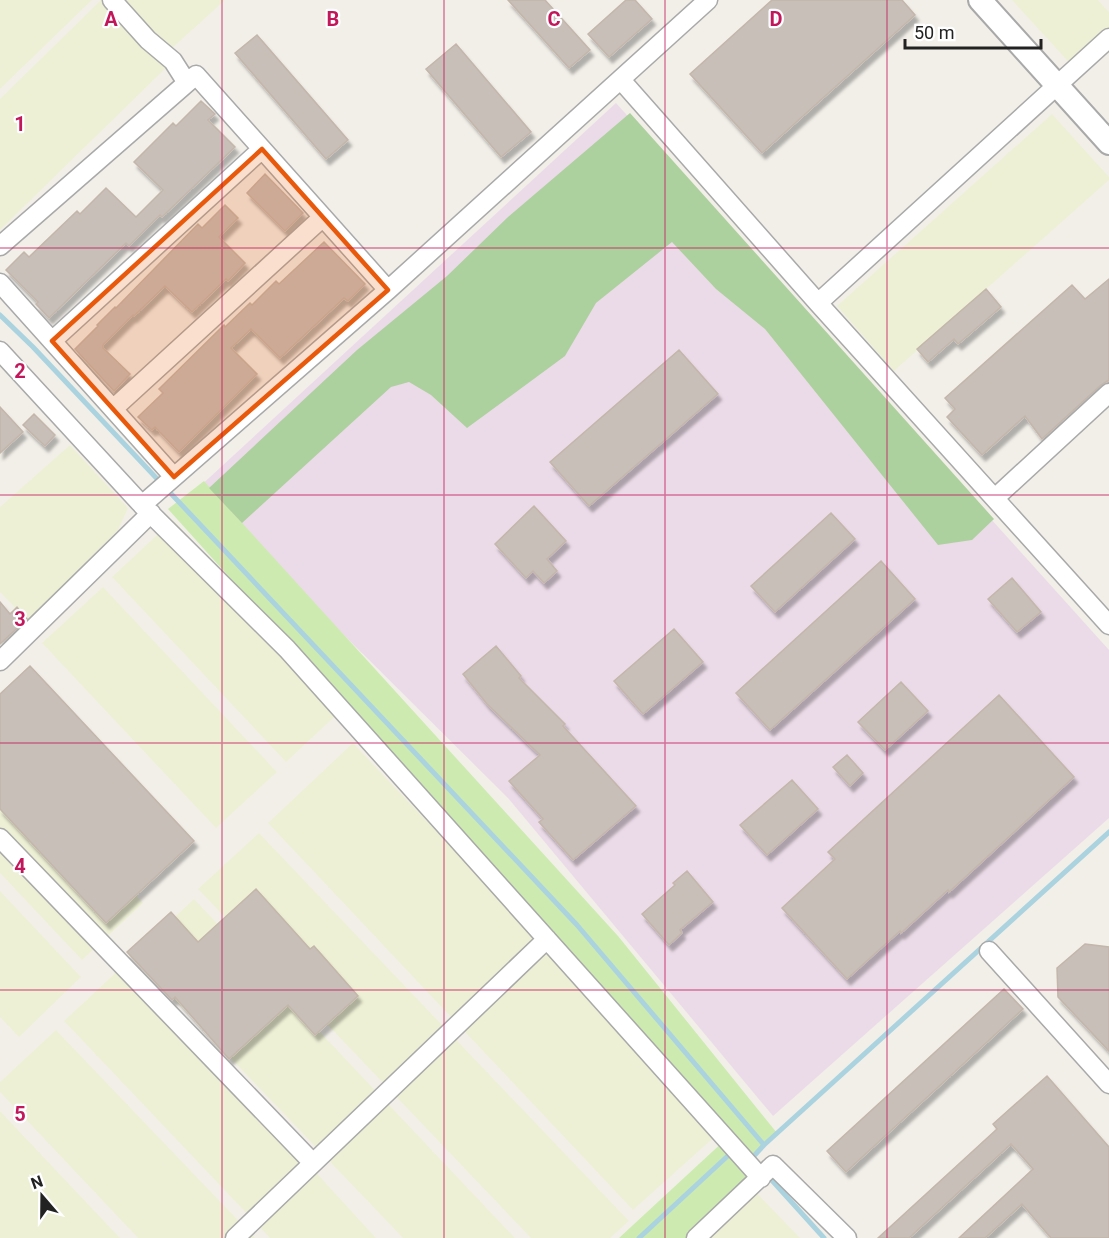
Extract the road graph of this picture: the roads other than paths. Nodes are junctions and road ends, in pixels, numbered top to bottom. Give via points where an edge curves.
1 (112, 0) edge
2 (708, 0) edge
3 (980, 0) edge
4 (1109, 38) edge
5 (621, 80) junction
6 (187, 82) junction
7 (1057, 85) junction
8 (1109, 143) edge
9 (262, 149) junction
10 (323, 217) junction
11 (0, 246) edge
12 (0, 283) edge
13 (388, 290) junction
14 (818, 303) junction
15 (52, 341) junction
16 (0, 351) edge
17 (1109, 393) edge
18 (113, 409) junction
19 (174, 477) junction
20 (995, 498) junction
21 (146, 509) junction
22 (1109, 625) edge
23 (0, 661) edge
24 (0, 838) edge
25 (547, 939) junction
26 (989, 951) dead end
27 (1109, 1084) edge
28 (313, 1163) junction
29 (761, 1178) junction
30 (236, 1238) edge
31 (696, 1238) edge
32 (847, 1238) edge

1 - 6 street via 173,61
2 - 5 street
3 - 7 street
4 - 7 street
5 - 13 street
5 - 14 street
6 - 9 street via 196,75
6 - 11 street
7 - 8 street
7 - 14 street
9 - 10 street
9 - 15 street
10 - 13 street
10 - 18 street
12 - 15 street
13 - 19 street
14 - 20 street
15 - 18 street
16 - 21 street
17 - 20 street
18 - 19 street
19 - 21 street
20 - 22 street
21 - 23 street
21 - 25 street via 287,649
24 - 28 street
25 - 28 street
25 - 29 street
26 - 27 street
28 - 30 street
29 - 31 street
29 - 32 street via 773,1164

